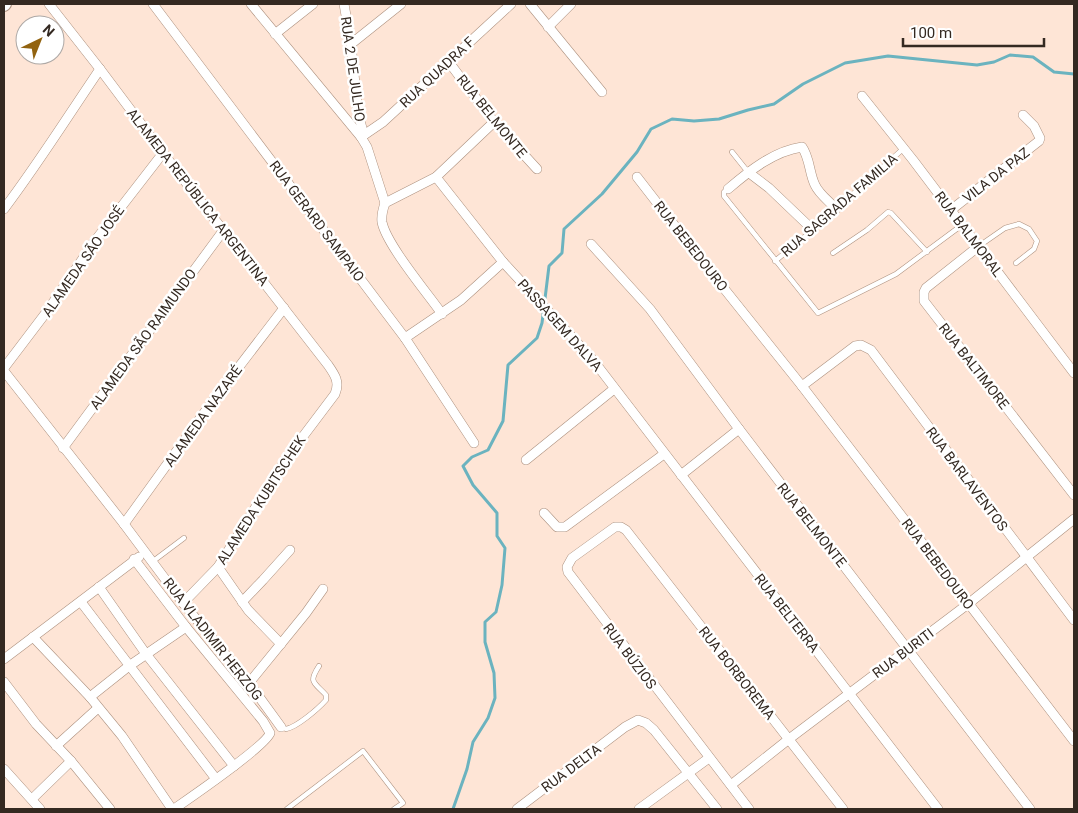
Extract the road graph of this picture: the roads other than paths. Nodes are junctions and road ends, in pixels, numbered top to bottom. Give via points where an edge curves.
1 (49, 4) edge
2 (153, 4) edge
3 (251, 4) edge
4 (313, 4) edge
5 (344, 4) edge
6 (401, 4) edge
7 (511, 4) edge
8 (530, 4) edge
9 (571, 4) edge
10 (548, 26) junction
11 (275, 34) junction
12 (351, 44) junction
13 (448, 61) junction
14 (100, 69) junction
15 (602, 92) dead end
16 (862, 96) dead end
17 (1023, 114) dead end
18 (494, 122) junction
19 (363, 136) junction
20 (904, 148) junction
21 (732, 152) dead end
22 (162, 153) junction
23 (537, 169) dead end
24 (748, 172) junction
25 (436, 177) junction
26 (637, 177) dead end
27 (728, 189) joint
28 (385, 203) junction
29 (836, 208) junction
30 (4, 209) edge
31 (951, 210) junction
32 (962, 225) junction
33 (223, 230) junction
34 (813, 230) junction
35 (591, 244) dead end
36 (979, 246) junction
37 (927, 252) junction
38 (833, 253) dead end
39 (775, 261) junction
40 (503, 262) junction
41 (1016, 263) dead end
42 (284, 308) junction
43 (442, 314) junction
44 (405, 338) junction
45 (4, 370) edge
46 (1074, 373) edge
47 (802, 386) junction
48 (614, 389) junction
49 (335, 394) joint
50 (739, 429) junction
51 (474, 444) dead end
52 (63, 448) junction
53 (664, 454) junction
54 (526, 460) dead end
55 (681, 475) junction
56 (1074, 495) edge
57 (544, 513) dead end
58 (1074, 520) edge
59 (124, 524) junction
60 (631, 537) joint
61 (184, 538) dead end
62 (290, 550) dead end
63 (145, 552) junction
64 (1026, 558) junction
65 (134, 559) junction
66 (152, 562) junction
67 (218, 567) junction
68 (99, 587) junction
69 (323, 589) dead end
70 (81, 602) junction
71 (242, 602) junction
72 (183, 603) junction
73 (968, 604) junction
74 (1074, 620) edge
75 (186, 628) junction
76 (33, 637) junction
77 (282, 644) junction
78 (908, 649) junction
79 (146, 654) junction
80 (4, 659) edge
81 (129, 666) junction
82 (319, 666) dead end
83 (4, 682) edge
84 (249, 683) junction
85 (849, 694) junction
86 (90, 697) junction
87 (98, 708) junction
88 (281, 727) joint
89 (789, 739) junction
90 (1074, 741) edge
91 (56, 746) junction
92 (709, 758) junction
93 (70, 761) junction
94 (234, 766) junction
95 (4, 769) edge
96 (689, 773) junction
97 (216, 779) junction
98 (731, 785) junction
99 (32, 800) junction
100 (39, 809) edge
101 (110, 809) edge
102 (173, 809) edge
103 (286, 809) edge
104 (394, 809) edge
105 (518, 809) edge
106 (639, 809) edge
107 (717, 809) edge
108 (749, 809) edge
109 (843, 809) edge
110 (938, 809) edge
111 (1030, 809) edge

1 - 14 street, ALAMEDA REPÚBLICA ARGENTINA
2 - 44 street, RUA GERARD SAMPAIO
3 - 11 street
4 - 11 street
5 - 12 street, RUA 2 DE JULHO
6 - 12 street
7 - 13 street, RUA QUADRA F
8 - 10 street
9 - 10 street
10 - 15 street
11 - 19 street
12 - 19 street, RUA 2 DE JULHO
13 - 18 street, RUA BELMONTE
13 - 19 street, RUA QUADRA F via 383,122
14 - 22 street, ALAMEDA REPÚBLICA ARGENTINA
14 - 30 street
16 - 20 street, RUA BALMORAL
17 - 31 street, VILA DA PAZ via 1034,126 1039,141
18 - 23 street, RUA BELMONTE
18 - 25 street
19 - 28 street
20 - 29 lane, RUA SAGRADA FAMILIA
20 - 31 street, RUA BALMORAL
21 - 24 lane
22 - 33 street, ALAMEDA REPÚBLICA ARGENTINA
22 - 45 street, ALAMEDA SÃO JOSÉ via 94,242
24 - 27 street
24 - 29 street via 766,160 802,147 814,183
24 - 34 street
25 - 28 street
25 - 40 street, PASSAGEM DALVA
26 - 47 street, RUA BEBEDOURO
27 - 39 lane via 724,196
28 - 43 street via 382,222 385,232
29 - 34 lane, RUA SAGRADA FAMILIA
31 - 32 street, RUA BALMORAL
32 - 36 street, RUA BALMORAL
32 - 37 lane
33 - 42 street, ALAMEDA REPÚBLICA ARGENTINA
33 - 52 street, ALAMEDA SÃO RAIMUNDO
34 - 39 lane, RUA SAGRADA FAMILIA
35 - 50 street, RUA BELMONTE via 650,310
36 - 41 lane via 1005,228 1019,224 1029,229 1038,241 1034,249
36 - 46 street, RUA BALMORAL
36 - 56 street, RUA BALTIMORE via 926,288 924,301
37 - 38 lane via 888,212
37 - 39 lane via 896,274 818,313
40 - 43 street
40 - 48 street, PASSAGEM DALVA
42 - 49 street, ALAMEDA REPÚBLICA ARGENTINA via 334,373 338,384
42 - 59 street, ALAMEDA NAZARÉ
43 - 44 street
44 - 51 street, RUA GERARD SAMPAIO
45 - 52 street, RUA VLADIMIR HERZOG
47 - 64 street, RUA BARLAVENTOS via 855,346 861,345 870,350
47 - 73 street, RUA BEBEDOURO
48 - 53 street, PASSAGEM DALVA
48 - 54 street
49 - 67 street, ALAMEDA KUBITSCHEK via 286,459
50 - 55 street
50 - 78 street, RUA BELMONTE
52 - 59 street, RUA VLADIMIR HERZOG
53 - 55 street, PASSAGEM DALVA
53 - 57 street via 565,527 557,527
55 - 85 street, RUA BELTERRA
58 - 64 street, RUA BURITI
59 - 63 street, RUA VLADIMIR HERZOG
60 - 89 street, RUA BORBOREMA
60 - 92 street, RUA BÚZIOS via 623,528 615,528 572,558 568,572
61 - 66 lane
62 - 71 street
63 - 65 street
63 - 66 street, RUA VLADIMIR HERZOG
64 - 73 street, RUA BURITI
64 - 74 street, RUA BARLAVENTOS
65 - 68 street
65 - 75 street
66 - 72 street, RUA VLADIMIR HERZOG
67 - 71 street
67 - 72 street, ALAMEDA KUBITSCHEK
68 - 70 street
68 - 79 street
69 - 77 street
70 - 76 street
70 - 81 street
71 - 77 street
72 - 84 street, RUA VLADIMIR HERZOG
73 - 78 street, RUA BURITI
73 - 90 street, RUA BEBEDOURO
75 - 79 street
75 - 94 street via 270,732 269,737
76 - 80 street
76 - 86 street
77 - 84 street
78 - 85 street, RUA BURITI
78 - 111 street, RUA BELMONTE
79 - 81 street
79 - 94 street
81 - 86 street
81 - 97 street
82 - 88 lane via 312,680 326,695 326,700 290,728
83 - 91 street
84 - 88 street, RUA VLADIMIR HERZOG
85 - 89 street, RUA BURITI
85 - 110 street, RUA BELTERRA
86 - 87 street
87 - 91 street
87 - 102 street via 122,736
89 - 98 street, RUA BURITI
89 - 109 street, RUA BORBOREMA
91 - 93 street
92 - 96 street
92 - 98 street, RUA BÚZIOS
93 - 99 street
93 - 101 street
94 - 97 street
95 - 99 street
96 - 105 street, RUA DELTA via 646,723 638,720
96 - 106 street
96 - 107 street
97 - 102 street
98 - 108 street, RUA BÚZIOS
99 - 100 street
103 - 104 lane via 363,751 403,803

